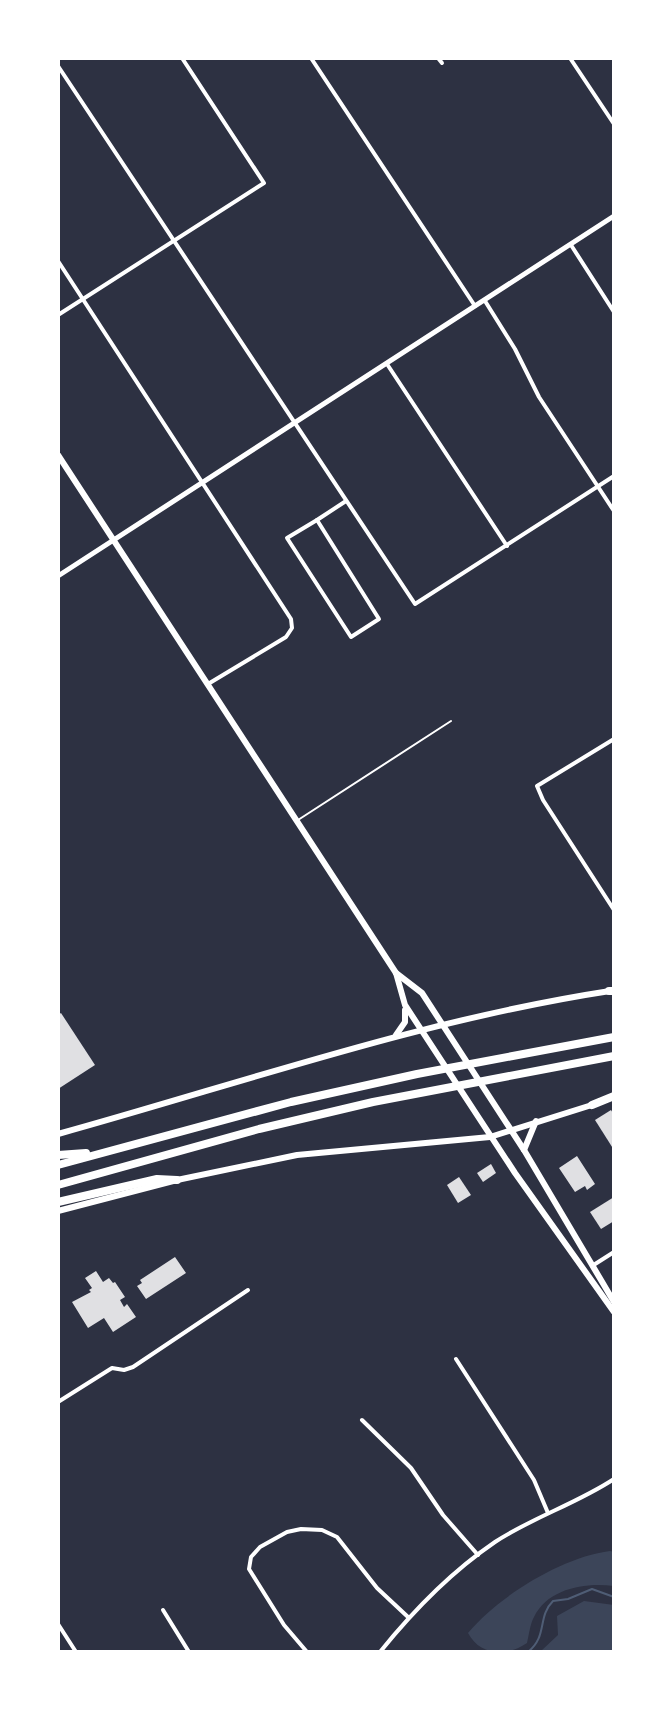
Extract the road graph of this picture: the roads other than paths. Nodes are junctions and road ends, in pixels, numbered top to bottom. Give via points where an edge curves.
1 (182, 58) edge
2 (311, 58) edge
3 (570, 58) edge
4 (58, 66) edge
5 (614, 124) edge
6 (614, 216) edge
7 (174, 240) junction
8 (571, 245) junction
9 (58, 261) edge
10 (83, 299) junction
11 (485, 301) junction
12 (476, 307) junction
13 (614, 312) edge
14 (58, 315) edge
15 (387, 364) junction
16 (295, 423) junction
17 (58, 455) edge
18 (614, 476) edge
19 (203, 482) junction
20 (598, 487) junction
21 (346, 501) junction
22 (614, 511) edge
23 (317, 520) junction
24 (113, 540) junction
25 (508, 546) junction
26 (58, 576) edge
27 (208, 684) junction
28 (451, 721) dead end
29 (614, 739) edge
30 (297, 821) junction
31 (614, 910) edge
32 (396, 973) junction
33 (612, 991) edge
34 (405, 1005) junction
35 (442, 1024) junction
36 (421, 1029) junction
37 (396, 1035) junction
38 (614, 1037) edge
39 (614, 1056) edge
40 (614, 1097) edge
41 (592, 1105) joint
42 (536, 1121) junction
43 (511, 1128) junction
44 (58, 1134) edge
45 (490, 1137) junction
46 (524, 1150) junction
47 (107, 1151) junction
48 (58, 1155) edge
49 (58, 1165) edge
50 (177, 1180) junction
51 (58, 1185) edge
52 (58, 1202) edge
53 (58, 1211) edge
54 (614, 1252) edge
55 (592, 1265) junction
56 (585, 1270) junction
57 (248, 1290) dead end
58 (614, 1302) edge
59 (614, 1312) edge
60 (456, 1359) dead end
61 (58, 1394) edge
62 (60, 1401) edge
63 (362, 1420) dead end
64 (614, 1479) edge
65 (548, 1513) junction
66 (478, 1555) junction
67 (163, 1610) dead end
68 (408, 1617) junction
69 (58, 1624) edge
70 (76, 1652) edge
71 (189, 1652) edge
72 (307, 1652) edge
73 (380, 1652) edge

1 - 7 street via 264,183
2 - 12 street
3 - 5 street
4 - 7 street
6 - 8 street
7 - 10 street
7 - 16 street
8 - 11 street
8 - 13 street
9 - 10 street
10 - 14 street
10 - 19 street
11 - 12 street
11 - 20 street
12 - 15 street
15 - 16 street
15 - 25 street
16 - 19 street
16 - 21 street
17 - 24 main road
18 - 20 street
19 - 24 street
19 - 27 street via 283,604 292,628 277,644
20 - 22 street
20 - 25 street
21 - 23 street
21 - 25 street via 415,604
23 - 23 street via 287,538 351,637 379,619
24 - 26 street
24 - 27 main road
27 - 30 main road
28 - 30 lane
29 - 31 street via 537,786
30 - 32 main road
32 - 34 main road
32 - 35 main road via 422,993
33 - 35 main road
34 - 36 main road
34 - 37 main road via 405,1022
35 - 36 main road
35 - 43 main road
36 - 37 main road
36 - 45 main road
37 - 44 main road
38 - 47 highway via 291,1102
39 - 51 highway via 259,1129
40 - 41 highway
41 - 42 main road
42 - 43 main road
42 - 46 main road
43 - 45 main road
43 - 46 main road
45 - 50 main road via 297,1155
45 - 56 main road
46 - 55 main road
47 - 48 highway
47 - 49 highway
50 - 52 highway via 157,1179
50 - 53 main road
54 - 55 street
55 - 56 street
55 - 58 main road
56 - 59 main road
57 - 62 street via 133,1367 112,1368
60 - 65 street via 534,1480
61 - 62 street
63 - 66 street via 411,1468
64 - 65 street
65 - 66 street
66 - 68 street
67 - 71 street
68 - 72 street via 337,1537 322,1530 287,1532 260,1547 249,1569
68 - 73 street
69 - 70 street

